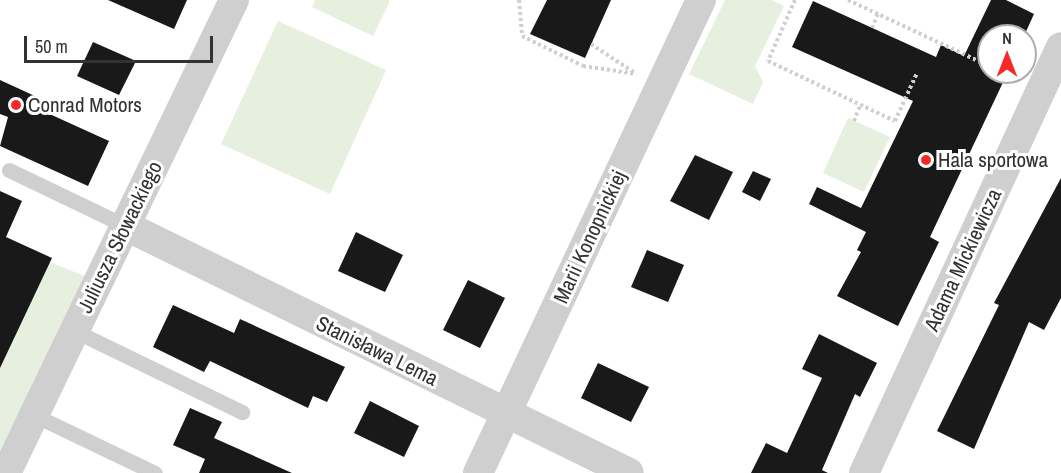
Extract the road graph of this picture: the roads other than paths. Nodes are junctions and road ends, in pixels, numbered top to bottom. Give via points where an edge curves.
1 (234, 0) edge
2 (701, 0) edge
3 (1061, 47) edge
4 (9, 170) dead end
5 (126, 226) junction
6 (75, 331) junction
7 (242, 412) dead end
8 (34, 416) junction
9 (507, 416) junction
10 (6, 473) edge
11 (155, 473) edge
12 (478, 473) edge
13 (629, 473) edge
14 (864, 473) edge

1 - 5 street, Juliusza Słowackiego
2 - 9 street, Marii Konopnickiej via 648,80
3 - 14 street, Adama Mickiewicza
4 - 5 lane
5 - 6 street, Juliusza Słowackiego
5 - 9 street, Stanisława Lema
6 - 7 lane
6 - 8 street, Juliusza Słowackiego
8 - 10 street, Juliusza Słowackiego
8 - 11 lane
9 - 12 street, Marii Konopnickiej
9 - 13 street, Stanisława Lema

